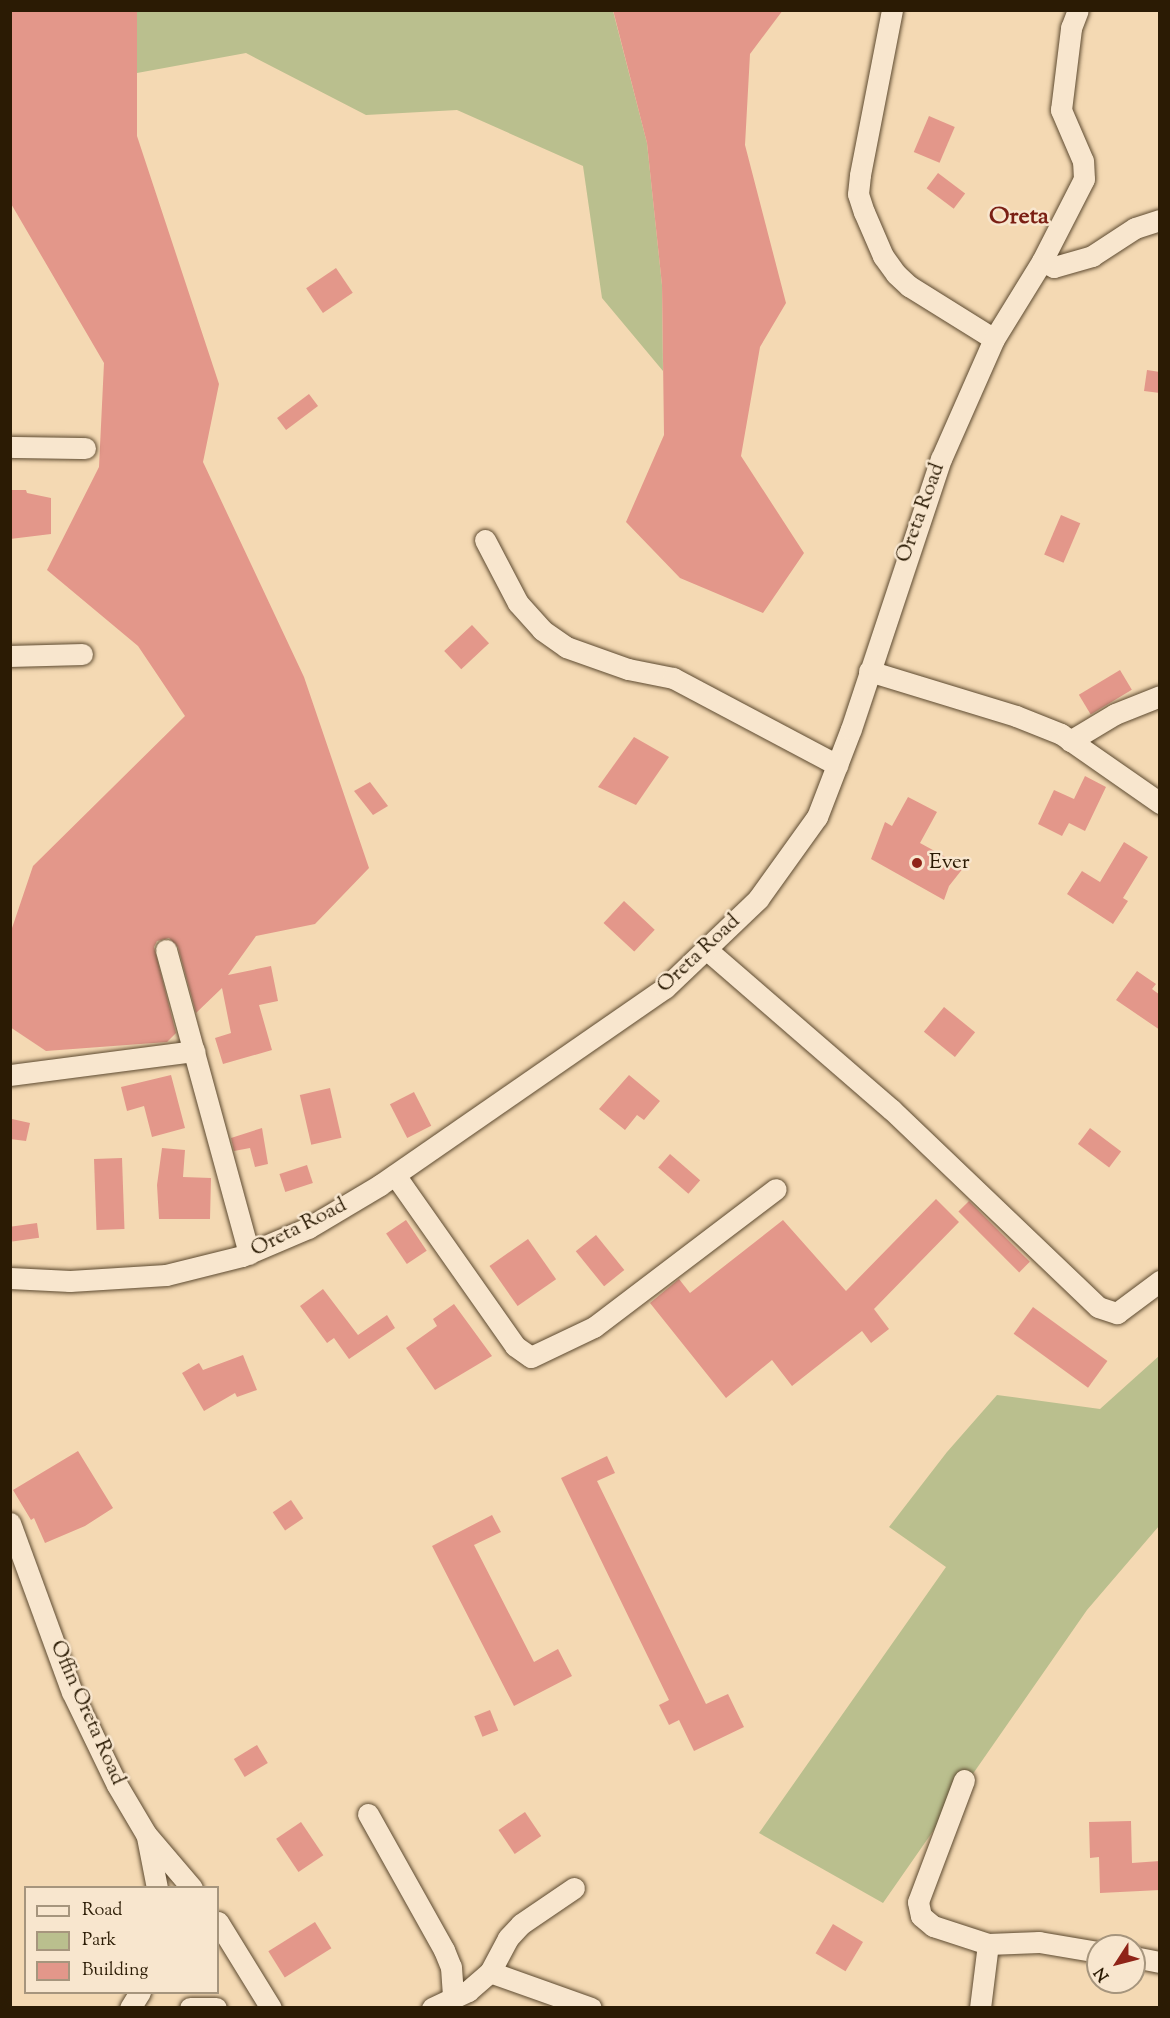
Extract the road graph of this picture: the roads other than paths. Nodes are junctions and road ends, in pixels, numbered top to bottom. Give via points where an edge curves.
1 (892, 10) edge
2 (1078, 10) edge
3 (1160, 220) edge
4 (1042, 261) junction
5 (994, 339) junction
6 (10, 447) edge
7 (85, 448) dead end
8 (485, 540) dead end
9 (82, 654) dead end
10 (10, 656) edge
11 (869, 671) junction
12 (1160, 696) edge
13 (1071, 741) junction
14 (837, 765) junction
15 (1160, 802) edge
16 (706, 949) junction
17 (166, 950) dead end
18 (194, 1051) junction
19 (10, 1075) edge
20 (394, 1175) junction
21 (776, 1189) dead end
22 (249, 1254) junction
23 (10, 1278) edge
24 (1160, 1281) edge
25 (10, 1523) edge
26 (963, 1780) dead end
27 (368, 1814) dead end
28 (146, 1834) junction
29 (157, 1886) edge
30 (191, 1886) edge
31 (574, 1888) dead end
32 (219, 1924) edge
33 (988, 1944) junction
34 (1086, 1950) edge
35 (490, 1972) junction
36 (139, 1994) edge
37 (453, 1996) junction
38 (130, 2007) edge
39 (190, 2007) edge
40 (216, 2007) edge
41 (271, 2007) edge
42 (432, 2007) edge
43 (591, 2007) edge
44 (980, 2007) edge

1 - 5 street via 858,194 883,256 896,274
2 - 4 street, Oreta Road via 1071,28 1061,111 1083,161 1084,178
3 - 4 street via 1135,228 1092,256 1053,267
4 - 5 street, Oreta Road
5 - 11 street, Oreta Road via 940,459
6 - 7 street
8 - 14 street via 518,603 542,630 566,647 628,669 673,678
9 - 10 street
11 - 13 street via 1016,716
11 - 14 street, Oreta Road
12 - 13 street via 1115,714
13 - 15 street
14 - 16 street, Oreta Road via 810,826 758,899
16 - 20 street, Oreta Road via 666,988
16 - 24 street via 891,1109 1098,1307 1117,1312
17 - 18 street
18 - 19 street
18 - 22 street via 199,1082
20 - 21 street via 515,1346 531,1357 594,1327
20 - 22 street, Oreta Road via 308,1228
22 - 23 street, Oreta Road via 166,1275 70,1281
25 - 28 street, Offin Oreta Road via 72,1692 117,1785
26 - 33 street via 918,1902 921,1916 933,1926
27 - 37 street via 444,1950 451,1967
28 - 29 street
28 - 30 street, Offin Oreta Road
31 - 35 street via 521,1924 508,1938
32 - 41 street
33 - 34 street via 1039,1942
33 - 44 street
35 - 37 street via 468,1991
35 - 43 street
36 - 38 street
37 - 42 street
39 - 40 street

